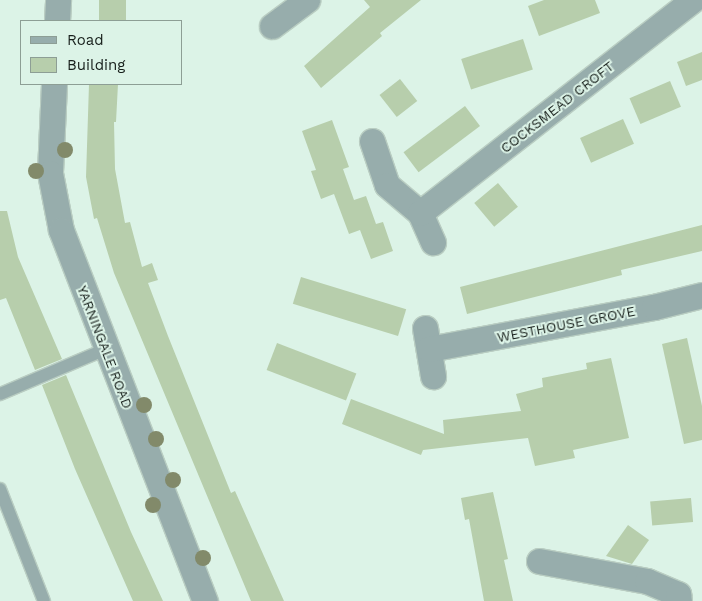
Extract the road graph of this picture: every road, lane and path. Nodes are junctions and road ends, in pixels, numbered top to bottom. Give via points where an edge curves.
1 (58, 0) edge
2 (307, 0) edge
3 (694, 0) edge
4 (57, 20) edge
5 (272, 26) dead end
6 (54, 85) edge
7 (372, 141) dead end
8 (420, 213) junction
9 (433, 242) dead end
10 (702, 295) edge
11 (106, 349) junction
12 (433, 376) dead end
13 (0, 394) edge
14 (0, 489) edge
15 (539, 561) dead end
16 (678, 598) edge
17 (44, 601) edge
18 (205, 601) edge

1 - 4 street
2 - 5 street
3 - 8 street, COCKSMEAD CROFT
6 - 11 street, YARNINGALE ROAD via 50,174 60,230
7 - 8 street via 387,185
8 - 9 street
10 - 12 street, WESTHOUSE GROVE via 654,307 427,339
11 - 13 lane
11 - 18 street, YARNINGALE ROAD
14 - 17 lane
15 - 16 street via 647,581

